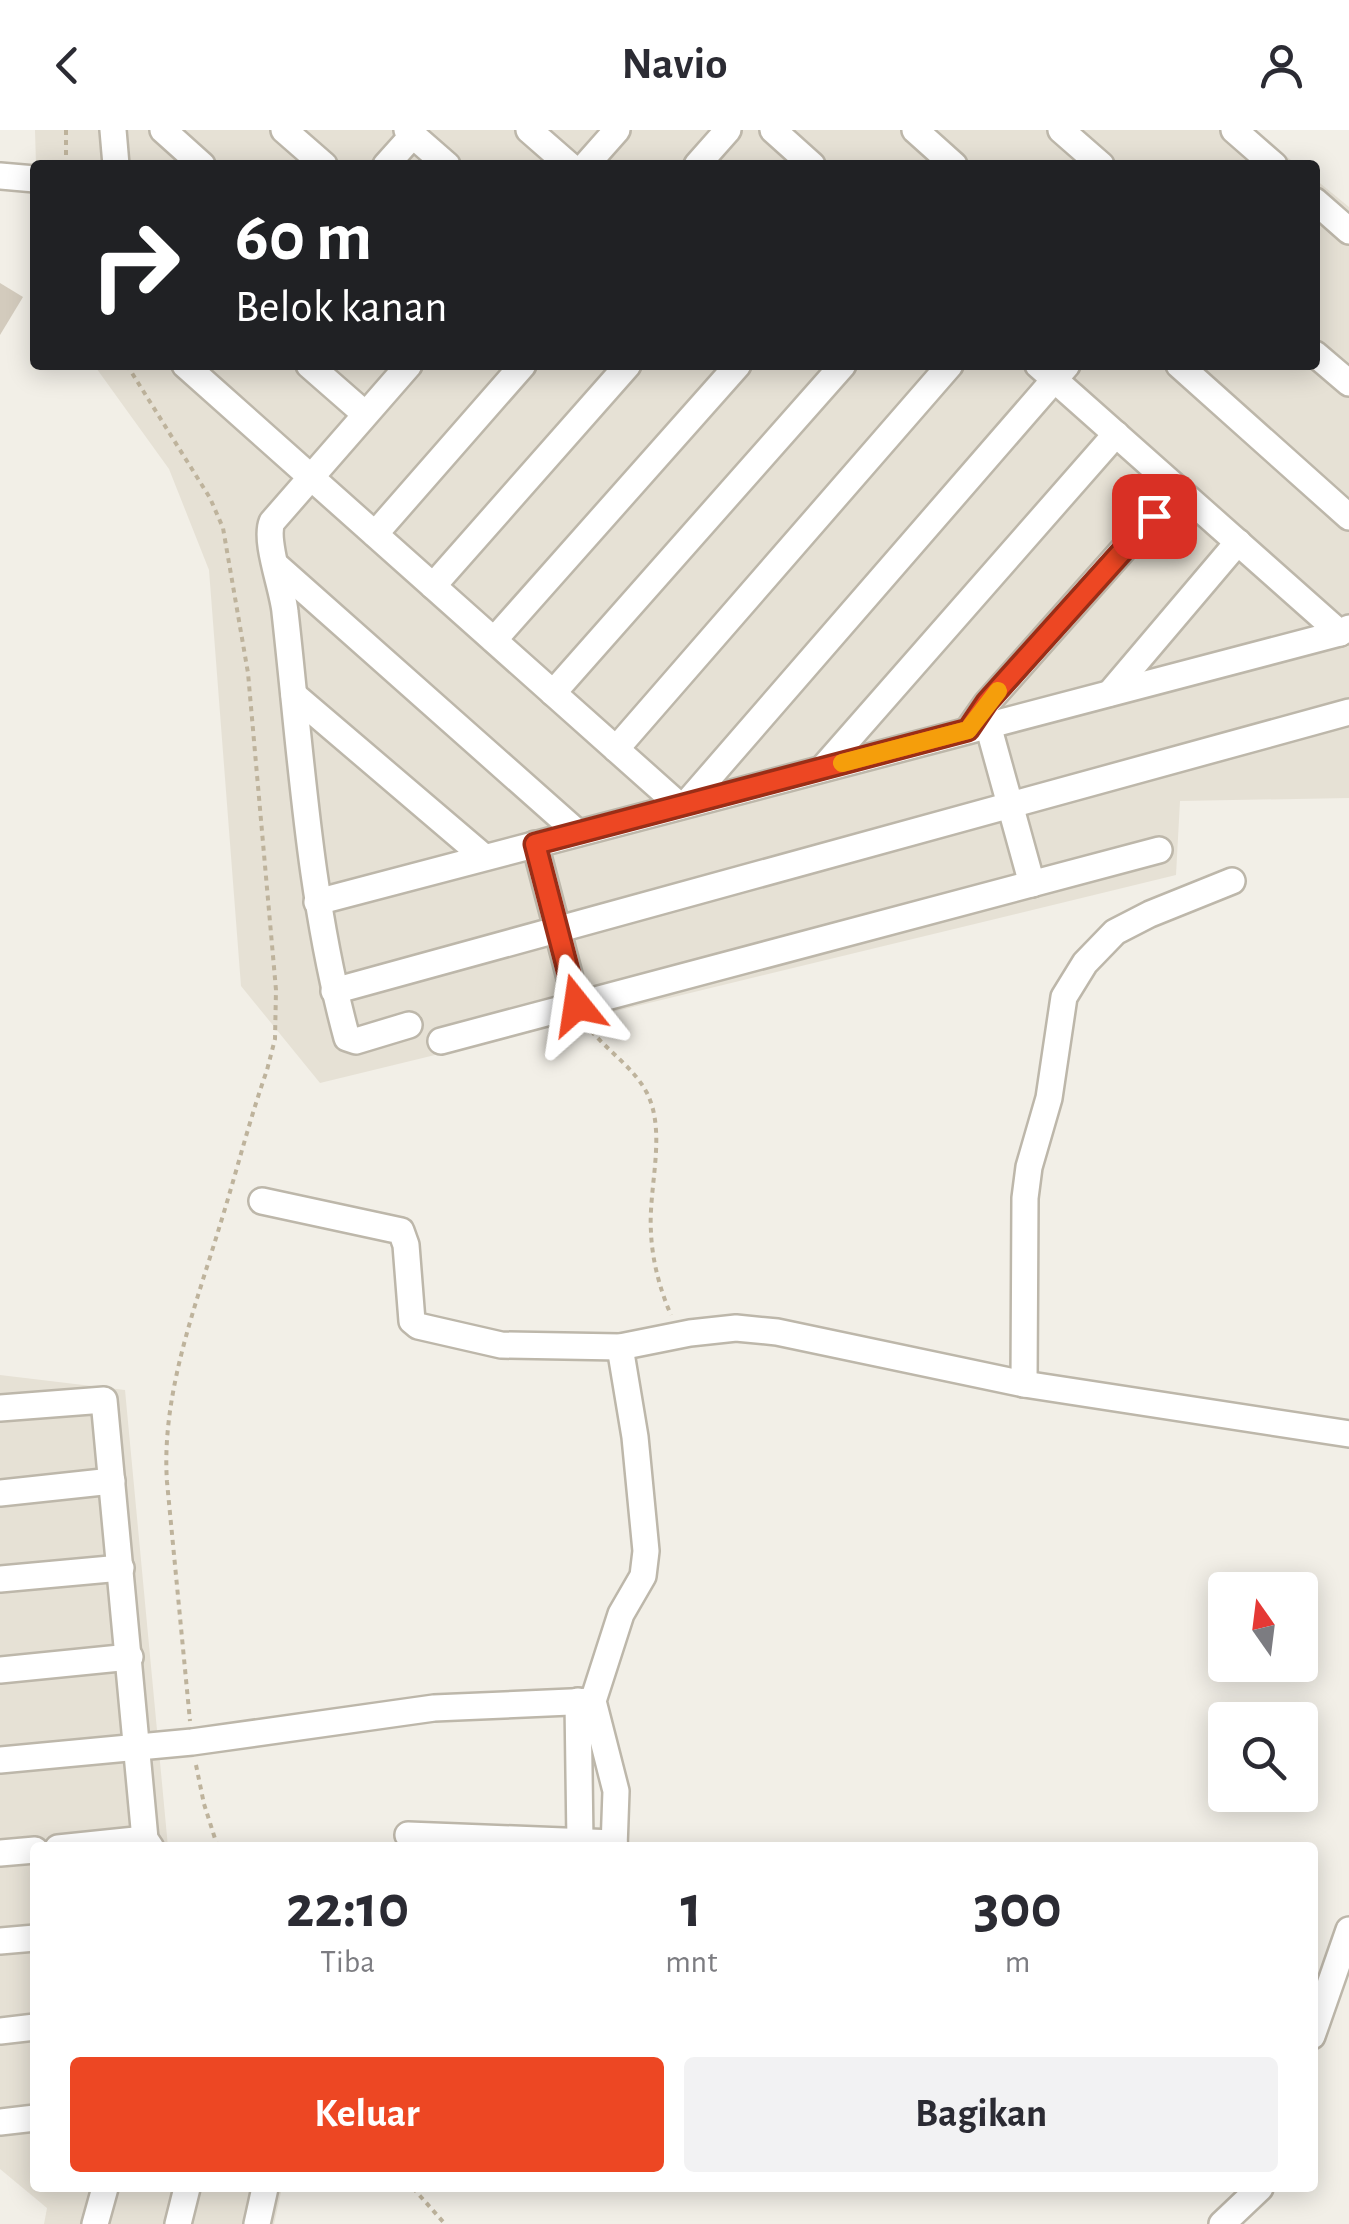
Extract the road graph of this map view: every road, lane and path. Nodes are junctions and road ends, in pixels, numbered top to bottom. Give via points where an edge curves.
1 (66, 130) edge
2 (113, 130) edge
3 (163, 130) edge
4 (284, 130) edge
5 (529, 130) edge
6 (616, 130) edge
7 (728, 130) edge
8 (773, 130) edge
9 (915, 130) edge
10 (1062, 130) edge
11 (1234, 130) edge
12 (410, 133) edge
13 (66, 160) edge
14 (116, 160) edge
15 (196, 160) edge
16 (318, 160) edge
17 (390, 160) edge
18 (441, 160) edge
19 (563, 160) edge
20 (590, 160) edge
21 (701, 160) edge
22 (805, 160) edge
23 (948, 160) edge
24 (1095, 160) edge
25 (1268, 160) edge
26 (0, 176) edge
27 (30, 178) edge
28 (1320, 205) edge
29 (1349, 231) edge
30 (1320, 358) edge
31 (129, 370) edge
32 (191, 370) edge
33 (315, 370) edge
34 (404, 370) edge
35 (519, 370) edge
36 (624, 370) edge
37 (734, 370) edge
38 (839, 370) edge
39 (946, 370) edge
40 (1053, 370) edge
41 (1185, 370) edge
42 (1349, 384) edge
43 (365, 414) junction
44 (1116, 434) junction
45 (310, 476) junction
46 (1177, 489) junction
47 (1349, 517) edge
48 (375, 534) junction
49 (1238, 542) junction
50 (276, 566) junction
51 (432, 586) junction
52 (1344, 630) edge
53 (494, 640) junction
54 (554, 693) junction
55 (1110, 694) junction
56 (294, 695) junction
57 (1349, 712) edge
58 (978, 727) junction
59 (616, 750) junction
60 (823, 768) junction
61 (683, 805) junction
62 (1010, 805) junction
63 (578, 833) junction
64 (535, 844) junction
65 (1160, 850) dead end
66 (484, 857) junction
67 (1232, 881) dead end
68 (1032, 884) junction
69 (317, 902) junction
70 (558, 930) junction
71 (334, 991) junction
72 (577, 1005) junction
73 (409, 1025) dead end
74 (442, 1042) dead end
75 (262, 1201) dead end
76 (680, 1335) junction
77 (620, 1347) junction
78 (1024, 1384) junction
79 (0, 1408) edge
80 (1349, 1434) edge
81 (112, 1481) junction
82 (0, 1492) edge
83 (121, 1568) junction
84 (0, 1580) edge
85 (130, 1657) junction
86 (0, 1670) edge
87 (586, 1701) junction
88 (192, 1742) junction
89 (137, 1746) junction
90 (0, 1760) edge
91 (408, 1835) dead end
92 (148, 1842) edge
93 (216, 1842) edge
94 (580, 1842) joint
95 (614, 1842) edge
96 (30, 1850) edge
97 (0, 1853) edge
98 (1349, 1930) edge
99 (30, 1938) edge
100 (0, 1941) edge
101 (1318, 2019) edge
102 (30, 2028) edge
103 (0, 2031) edge
104 (30, 2119) edge
105 (0, 2122) edge
106 (104, 2192) edge
107 (186, 2192) edge
108 (264, 2192) edge
109 (417, 2192) edge
110 (1256, 2192) edge
111 (95, 2224) edge
112 (178, 2224) edge
113 (257, 2224) edge
114 (445, 2224) edge
115 (1222, 2224) edge

1 - 13 path
2 - 14 street
3 - 15 street
4 - 16 street
5 - 19 street
6 - 20 street
7 - 21 street
8 - 22 street
9 - 23 street
10 - 24 street
11 - 25 street
12 - 17 street
12 - 18 street
26 - 27 street
28 - 29 street
30 - 42 street
31 - 88 path via 223,528 248,672 276,990 274,1040 185,1347 164,1446
32 - 45 street
33 - 43 street
34 - 43 street
35 - 48 street
36 - 51 street
37 - 53 street
38 - 54 street
39 - 59 street
40 - 44 street
40 - 61 street
41 - 47 street
43 - 45 street
44 - 46 street
44 - 60 street
45 - 48 street
45 - 50 street via 269,528
46 - 49 street
46 - 58 street via 987,702
48 - 51 street
49 - 52 street
49 - 55 street
50 - 56 street
50 - 63 street
51 - 53 street
52 - 55 street
53 - 54 street
54 - 59 street
55 - 58 street
56 - 66 street
56 - 69 street
57 - 62 street
58 - 60 street
58 - 62 street
59 - 61 street
60 - 61 street
61 - 63 street
62 - 68 street
62 - 70 street
63 - 64 street
64 - 66 street
64 - 70 street
65 - 68 street
66 - 69 street
67 - 78 street via 1115,932 1085,962 1064,997 1025,1198
68 - 72 street
69 - 71 street
70 - 71 street
70 - 72 street
71 - 73 street via 346,1038
72 - 74 street
72 - 76 path via 600,1045 646,1090 654,1110 650,1233
75 - 77 street via 401,1231 410,1316 418,1326 501,1345
76 - 77 street
76 - 78 street via 736,1328 777,1332
77 - 87 street via 646,1551 643,1576
78 - 80 street
79 - 81 street via 104,1400
81 - 82 street
81 - 83 street
83 - 84 street
83 - 85 street
85 - 86 street
85 - 89 street
87 - 88 street via 434,1708
87 - 94 street
87 - 95 street via 616,1791
88 - 89 street
88 - 93 path
89 - 90 street
89 - 92 street
91 - 94 street
96 - 97 street
98 - 101 street
99 - 100 street
102 - 103 street
104 - 105 street
106 - 111 street
107 - 112 street
108 - 113 street
109 - 114 path
110 - 115 street

